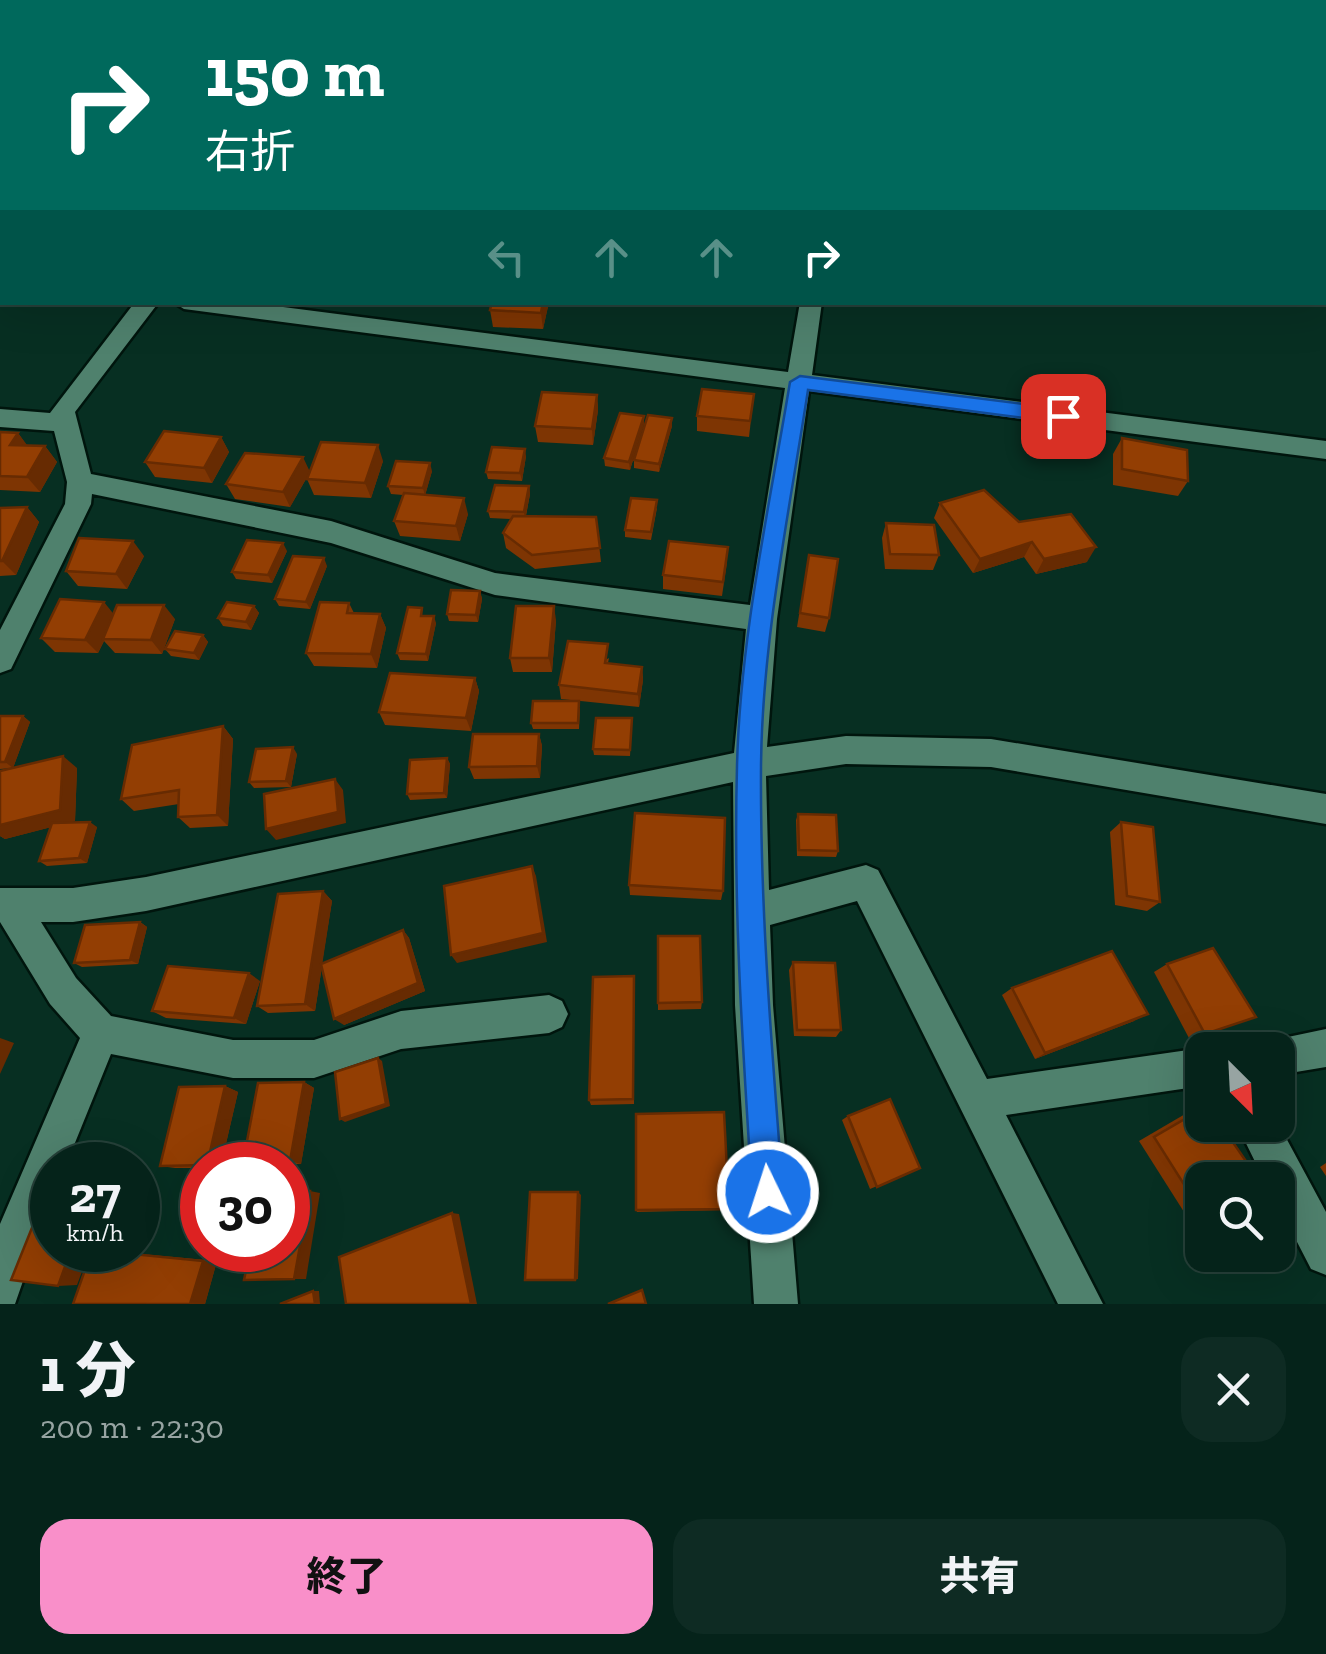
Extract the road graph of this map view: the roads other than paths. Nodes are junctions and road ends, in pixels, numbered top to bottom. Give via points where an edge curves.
1 (146, 305) edge
2 (207, 305) edge
3 (811, 305) edge
4 (800, 382) junction
5 (0, 418) edge
6 (62, 423) junction
7 (1326, 450) edge
8 (80, 482) junction
9 (762, 619) junction
10 (0, 660) edge
11 (749, 764) junction
12 (1326, 809) edge
13 (5, 906) edge
14 (752, 912) junction
15 (549, 1014) dead end
16 (101, 1033) junction
17 (1326, 1048) edge
18 (1295, 1053) edge
19 (1185, 1069) edge
20 (976, 1100) junction
21 (1265, 1142) edge
22 (1326, 1254) edge
23 (0, 1289) edge
24 (776, 1304) edge
25 (1080, 1304) edge

1 - 6 street via 62,411
2 - 4 street
3 - 4 street
4 - 7 street
4 - 9 street
5 - 6 street
6 - 8 street
8 - 9 street via 331,532 495,584
8 - 10 street via 78,504
9 - 11 street
11 - 12 street via 846,750 991,753
11 - 13 street via 146,894
11 - 14 street
13 - 16 street
14 - 20 street via 866,882
14 - 24 street
15 - 16 street via 401,1030 314,1059 232,1059
16 - 23 street
17 - 18 street
19 - 20 street
20 - 25 street
21 - 22 street

